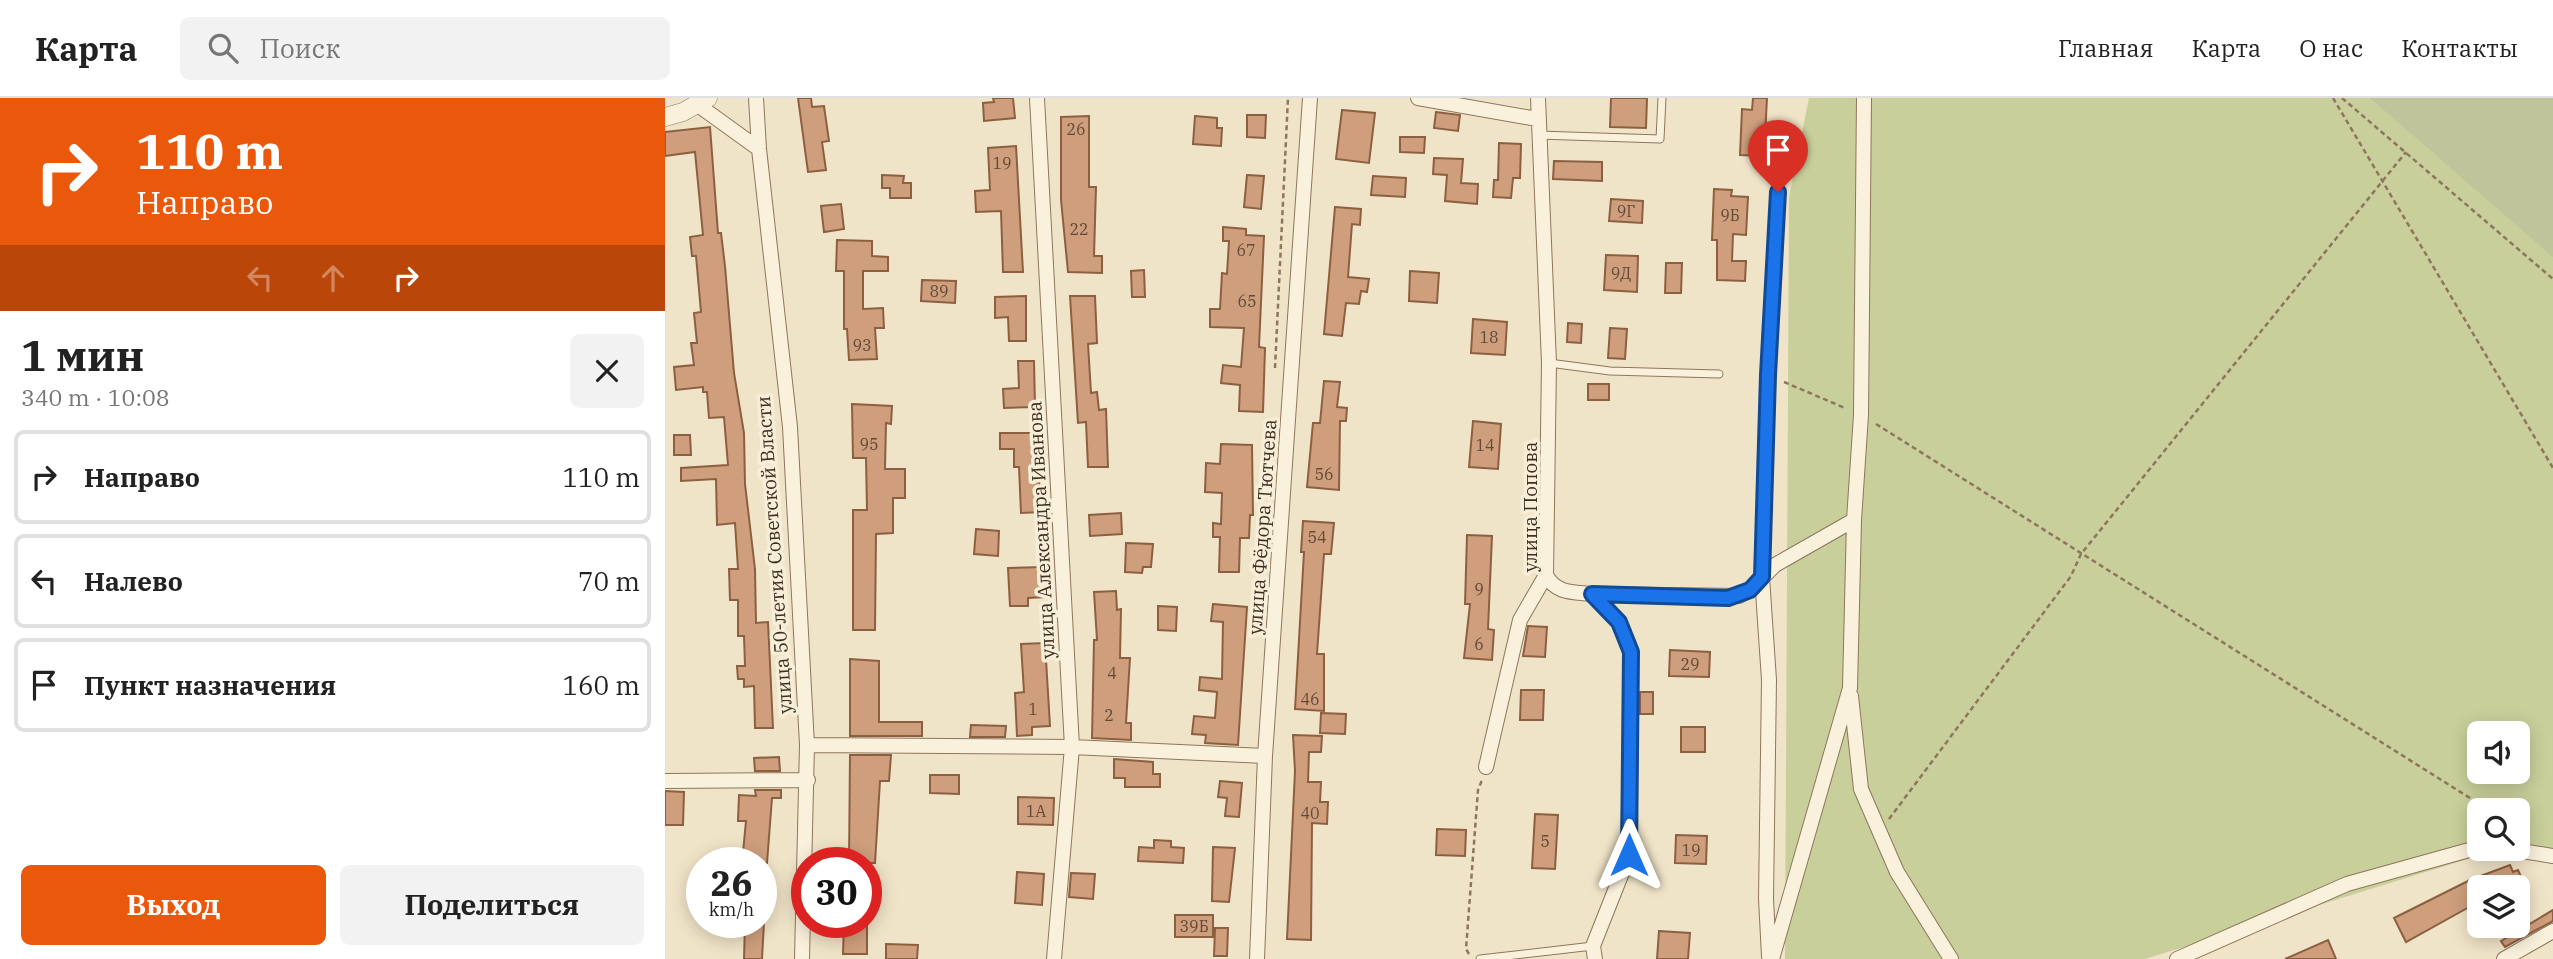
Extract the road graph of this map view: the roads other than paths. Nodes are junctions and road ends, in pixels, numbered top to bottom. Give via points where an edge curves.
1 (756, 98) edge
2 (1037, 98) edge
3 (1310, 98) edge
4 (1418, 98) edge
5 (1538, 98) edge
6 (1662, 98) edge
7 (1864, 98) edge
8 (703, 101) edge
9 (665, 117) edge
10 (1537, 119) junction
11 (1538, 135) junction
12 (759, 149) junction
13 (1778, 192) dead end
14 (1549, 363) junction
15 (1719, 374) dead end
16 (1854, 520) junction
17 (1546, 575) junction
18 (1762, 577) junction
19 (1592, 594) junction
20 (1850, 688) junction
21 (807, 745) junction
22 (1072, 747) junction
23 (1265, 756) junction
24 (1486, 767) road end
25 (809, 780) junction
26 (665, 781) edge
27 (2467, 851) edge
28 (2530, 852) edge
29 (2553, 856) edge
30 (2553, 931) edge
31 (1594, 953) edge
32 (802, 959) edge
33 (1054, 959) edge
34 (1257, 959) edge
35 (1480, 959) edge
36 (1770, 959) edge
37 (1951, 959) edge
38 (2177, 959) edge
39 (2504, 959) edge

1 - 12 street, улица 50-летия Советской Власти
2 - 22 street, улица Александра Иванова
3 - 23 street, улица Фёдора Тютчева
4 - 10 street
5 - 10 street, улица Попова
6 - 11 lane via 1660,139
7 - 16 street via 1861,415
8 - 9 street
8 - 12 street
10 - 11 street, улица Попова
11 - 14 street, улица Попова
12 - 21 street, улица 50-летия Советской Власти via 790,427
13 - 18 street
14 - 15 lane via 1610,371
14 - 17 street, улица Попова
16 - 18 street, улица Попова
16 - 20 street
17 - 19 street, улица Попова via 1560,591
17 - 24 street via 1520,620
18 - 19 street, улица Попова via 1750,590 1728,598
18 - 36 street via 1769,680 1766,899
19 - 31 street via 1619,622 1631,652 1629,855
20 - 36 street
20 - 37 street via 1861,789 1897,872
21 - 22 street
21 - 25 street, улица 50-летия Советской Власти
22 - 23 street
22 - 33 street, улица Александра Иванова
23 - 34 street, улица Фёдора Тютчева
25 - 26 street
25 - 32 street, улица 50-летия Советской Власти
27 - 38 street via 2347,884
28 - 29 street
30 - 39 street
31 - 35 lane

